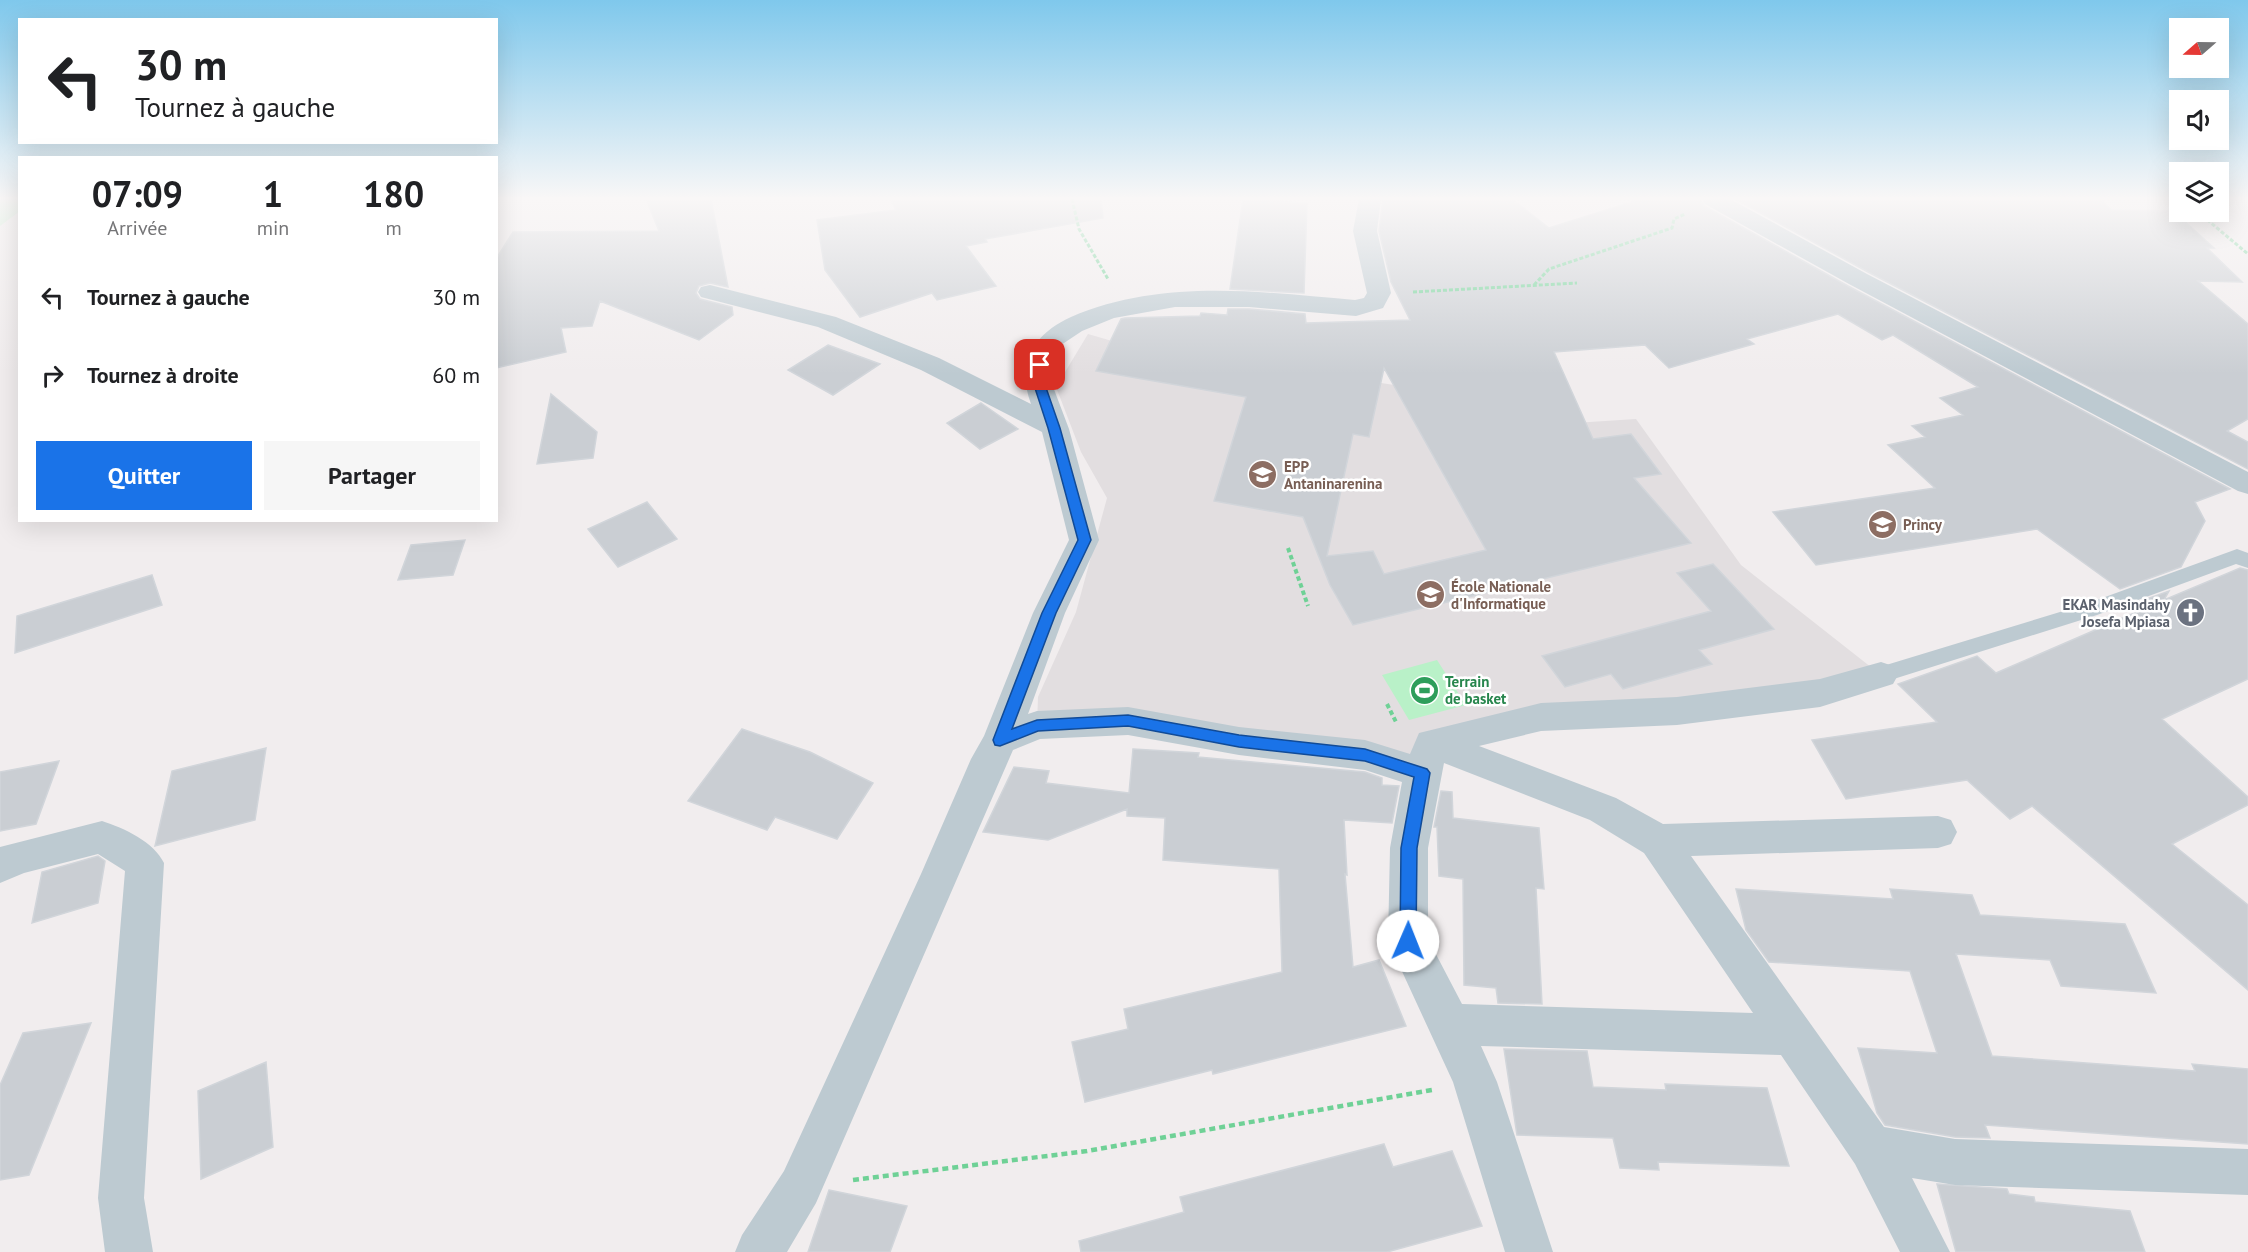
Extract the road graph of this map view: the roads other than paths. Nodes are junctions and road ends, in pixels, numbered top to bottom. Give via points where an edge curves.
1 (1371, 257) edge
2 (1819, 257) edge
3 (710, 292) dead end
4 (1054, 428) junction
5 (2248, 484) edge
6 (2248, 561) edge
7 (1881, 675) joint
8 (1000, 740) junction
9 (1427, 758) junction
10 (1938, 831) dead end
11 (1658, 841) junction
12 (0, 866) edge
13 (1450, 1024) junction
14 (1790, 1035) junction
15 (1871, 1148) junction
16 (2248, 1172) edge
17 (129, 1252) edge
18 (759, 1252) edge
19 (1529, 1252) edge
20 (1926, 1252) edge

1 - 4 street via 1379,293 1374,303 1356,308 1220,297 1127,305 1094,314 1050,338 1042,351 1037,379
2 - 5 street
3 - 4 street via 827,322 930,364
4 - 8 street via 1084,540 1049,613
6 - 7 lane via 2237,556 2090,610
7 - 9 street via 1820,693 1677,711 1541,717
8 - 9 street via 1037,725 1128,721 1239,741
8 - 18 street via 800,1186
9 - 11 street via 1603,809
9 - 13 street via 1409,848 1408,941
10 - 11 street
11 - 14 street
12 - 17 street via 16,858 102,837 146,864 121,1198
13 - 14 street
13 - 19 street via 1474,1082
14 - 15 street
15 - 16 street via 1955,1162
15 - 20 street

